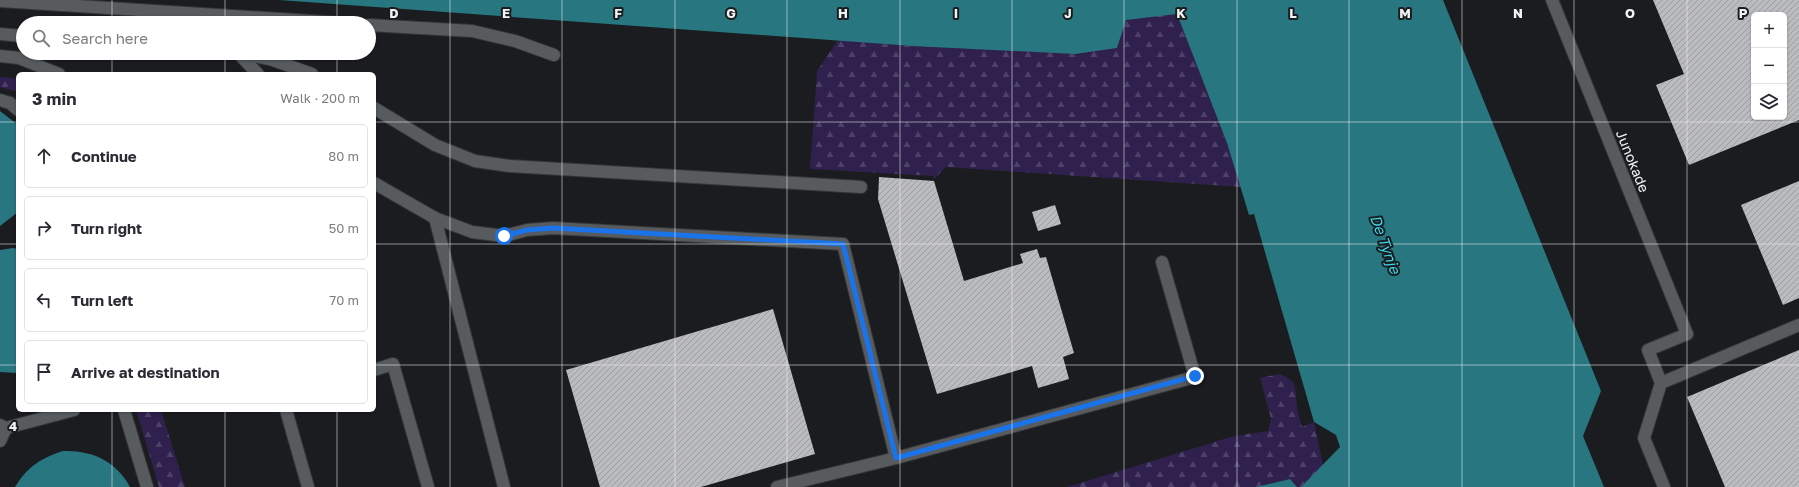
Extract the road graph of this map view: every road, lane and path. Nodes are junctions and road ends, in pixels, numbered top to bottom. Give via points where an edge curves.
1 (1552, 0) edge
2 (0, 1) edge
3 (233, 16) edge
4 (376, 25) edge
5 (0, 34) edge
6 (16, 35) edge
7 (554, 55) dead end
8 (0, 56) edge
9 (16, 58) edge
10 (24, 60) edge
11 (244, 60) edge
12 (273, 60) edge
13 (54, 72) edge
14 (256, 72) edge
15 (305, 72) edge
16 (0, 100) edge
17 (16, 108) edge
18 (376, 109) edge
19 (376, 184) edge
20 (861, 187) dead end
21 (435, 218) junction
22 (1162, 262) dead end
23 (1799, 326) edge
24 (376, 369) edge
25 (1661, 383) junction
26 (65, 412) edge
27 (125, 412) edge
28 (287, 412) edge
29 (3, 426) edge
30 (0, 442) edge
31 (896, 458) junction
32 (147, 487) edge
33 (308, 487) edge
34 (428, 487) edge
35 (504, 487) edge
36 (777, 487) edge
37 (1664, 487) edge

1 - 25 street, Junokade via 1687,334 1648,350
2 - 3 street
4 - 7 street via 472,31 515,41
5 - 6 street
8 - 9 street
10 - 13 street
11 - 14 street
12 - 15 street
16 - 17 street
18 - 20 street via 435,145 475,161 510,166
19 - 21 street
21 - 31 street via 472,232 504,236 527,230 553,228 843,244
21 - 35 street
22 - 31 street via 1195,376
23 - 25 street
24 - 34 street via 393,364
25 - 37 street via 1644,438
26 - 29 street
27 - 32 street
28 - 33 street
29 - 30 street
31 - 36 street

